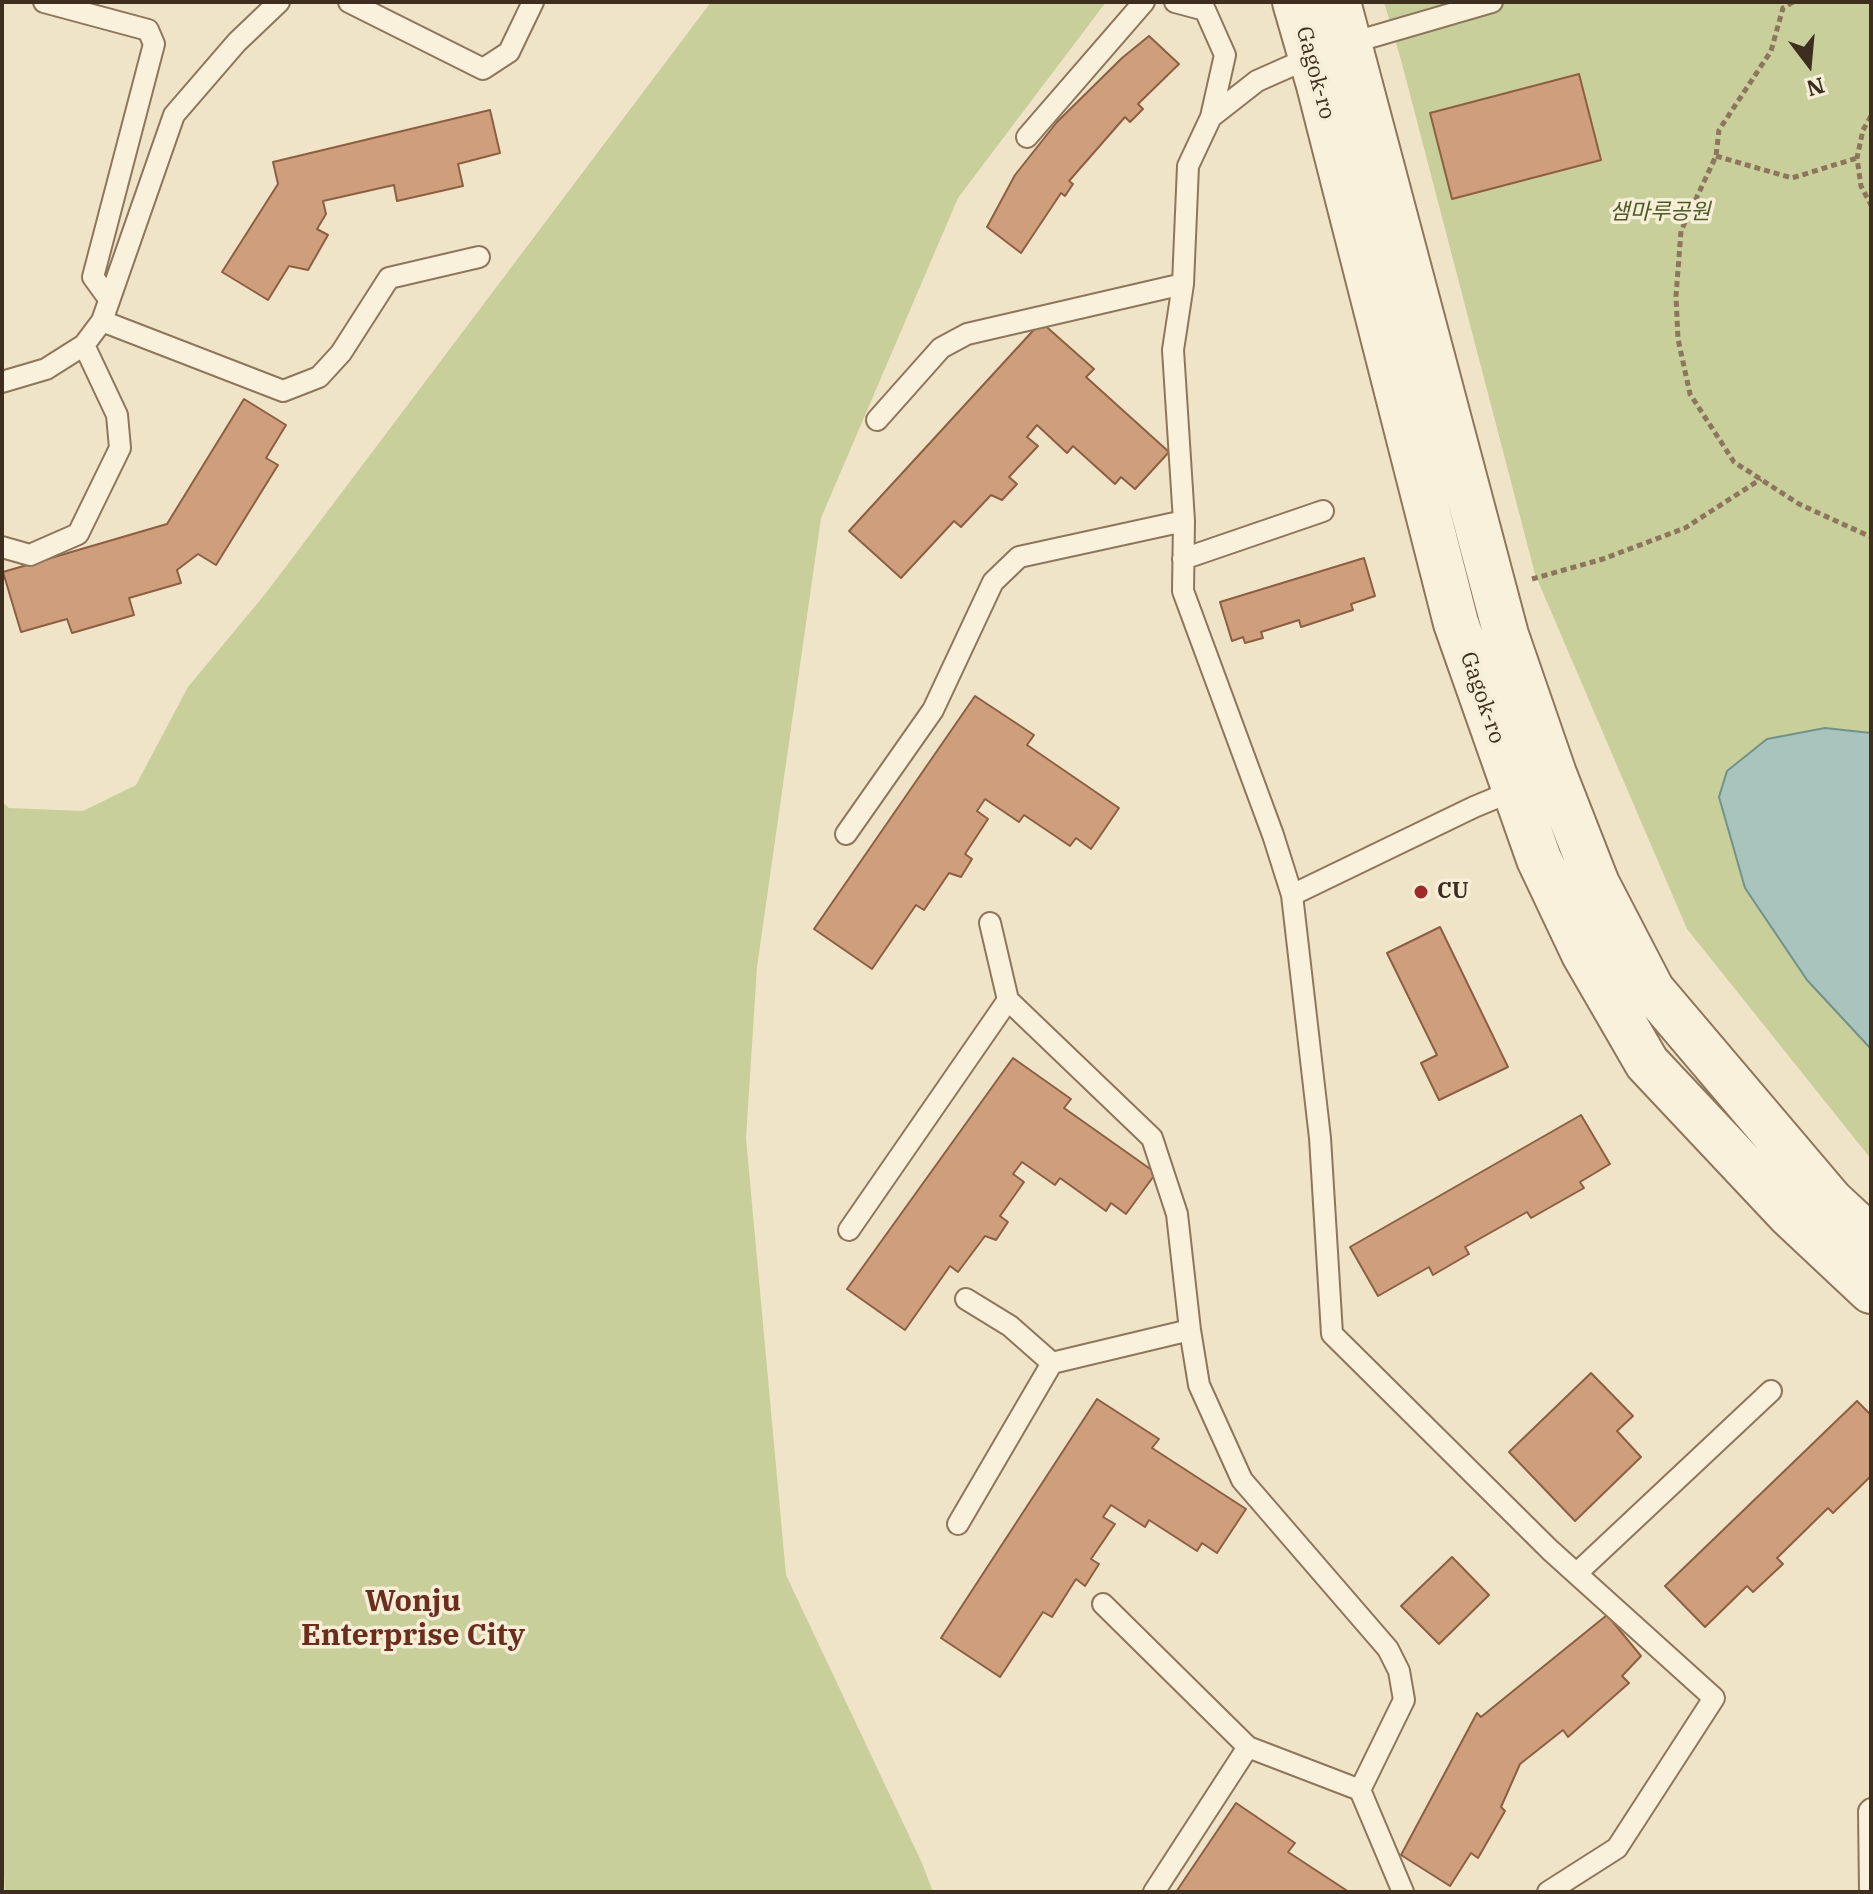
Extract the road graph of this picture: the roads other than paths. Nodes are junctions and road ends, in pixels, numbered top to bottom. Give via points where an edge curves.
1 (44, 2) edge
2 (279, 2) edge
3 (349, 2) edge
4 (533, 2) edge
5 (1144, 2) edge
6 (1175, 2) edge
7 (1295, 2) edge
8 (1492, 2) edge
9 (1334, 34) edge
10 (1211, 117) junction
11 (1027, 137) dead end
12 (479, 257) dead end
13 (1183, 284) junction
14 (109, 299) junction
15 (102, 321) junction
16 (84, 345) junction
17 (2, 382) edge
18 (877, 420) dead end
19 (1323, 511) dead end
20 (1184, 521) junction
21 (2, 547) edge
22 (1183, 559) junction
23 (1515, 790) junction
24 (846, 834) dead end
25 (1292, 895) junction
26 (990, 923) dead end
27 (1008, 1000) junction
28 (849, 1230) dead end
29 (1871, 1238) edge
30 (1871, 1291) edge
31 (966, 1299) dead end
32 (1190, 1330) junction
33 (1052, 1363) junction
34 (1771, 1391) dead end
35 (958, 1524) dead end
36 (1577, 1573) junction
37 (1103, 1604) dead end
38 (1248, 1747) junction
39 (1360, 1790) junction
40 (1871, 1809) edge
41 (1154, 1892) edge
42 (1403, 1892) edge
43 (1548, 1892) edge
44 (1870, 1892) edge

1 - 14 lane via 148,30 154,44 93,277
2 - 14 lane via 174,115
3 - 4 lane via 483,69 509,52
5 - 11 lane
6 - 10 lane via 1205,10 1225,55
7 - 9 street, Gagok-ro
8 - 9 lane
9 - 10 lane via 1257,81
9 - 23 street, Gagok-ro via 1456,623
9 - 29 street, Gagok-ro via 1420,316 1506,635 1597,884 1652,990 1831,1201
10 - 13 lane via 1188,166
12 - 15 lane via 389,278 341,353 319,377 283,391
13 - 18 lane via 967,334 941,348
13 - 20 lane via 1173,362
14 - 15 lane
15 - 16 lane
16 - 17 lane via 46,369
16 - 21 lane via 117,415 120,448 78,534 30,555
19 - 22 lane
20 - 22 lane
20 - 24 lane via 1019,557 993,582 933,710
22 - 25 lane via 1183,591
23 - 25 lane
23 - 30 street, Gagok-ro via 1539,859 1584,954 1647,1063 1790,1215
25 - 36 lane via 1320,1138 1332,1334
26 - 27 lane
27 - 28 lane
27 - 32 lane via 1152,1138 1177,1214
31 - 33 lane via 1010,1326
32 - 33 lane
32 - 39 lane via 1199,1385 1242,1480 1388,1649 1399,1671 1404,1700
33 - 35 lane
34 - 36 lane
36 - 43 lane via 1714,1698 1617,1848
37 - 38 lane
38 - 39 lane
38 - 41 lane
39 - 42 lane
40 - 44 lane

